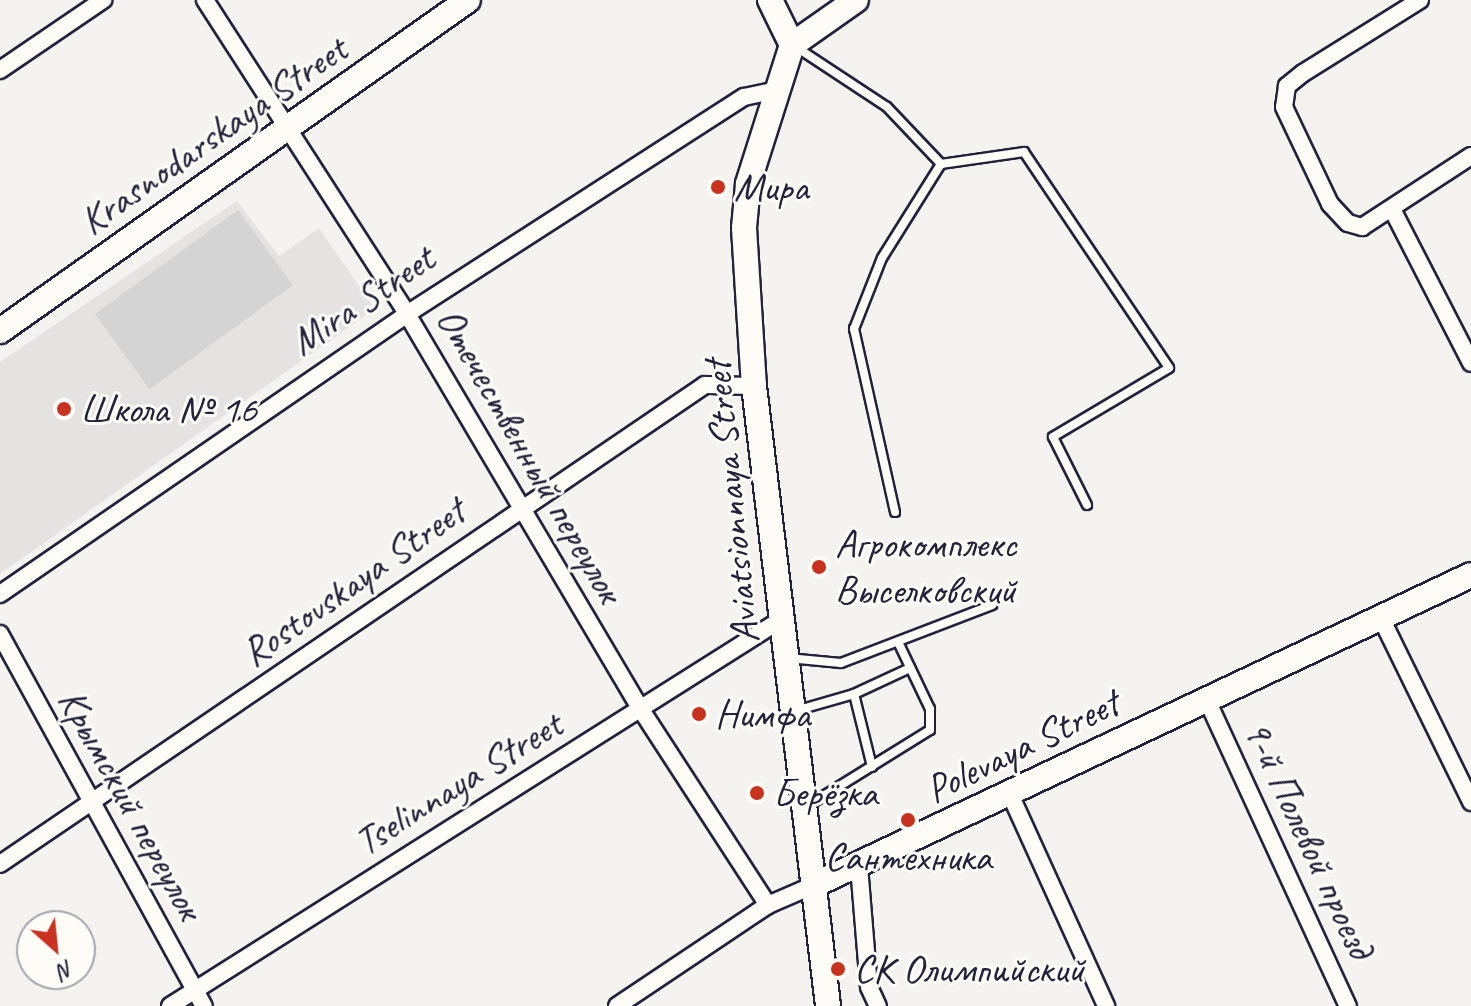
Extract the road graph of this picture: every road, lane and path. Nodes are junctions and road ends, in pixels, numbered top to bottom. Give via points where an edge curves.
1 (103, 0) edge
2 (205, 0) edge
3 (468, 0) edge
4 (770, 0) edge
5 (856, 0) edge
6 (1420, 0) edge
7 (792, 45) junction
8 (0, 70) edge
9 (778, 90) junction
10 (287, 131) junction
11 (1471, 156) edge
12 (941, 164) junction
13 (1392, 209) junction
14 (407, 314) junction
15 (0, 331) edge
16 (1471, 363) edge
17 (754, 386) junction
18 (1087, 505) dead end
19 (520, 509) junction
20 (895, 512) dead end
21 (1471, 575) edge
22 (0, 594) edge
23 (992, 605) dead end
24 (1381, 618) junction
25 (782, 619) junction
26 (0, 634) edge
27 (899, 644) junction
28 (787, 657) junction
29 (910, 668) junction
30 (854, 694) junction
31 (1207, 700) junction
32 (640, 708) junction
33 (793, 711) junction
34 (872, 767) junction
35 (1010, 794) junction
36 (1471, 802) edge
37 (91, 804) junction
38 (805, 807) junction
39 (0, 864) edge
40 (859, 866) junction
41 (814, 885) junction
42 (768, 905) junction
43 (194, 990) junction
44 (170, 1006) edge
45 (204, 1006) edge
46 (617, 1006) edge
47 (828, 1006) edge
48 (878, 1006) edge
49 (1106, 1006) edge
50 (1348, 1006) edge

1 - 8 street
2 - 10 street, Отечественный переулок
3 - 10 street, Krasnodarskaya Street
4 - 7 street
5 - 7 street
6 - 13 street via 1287,86 1284,107 1322,190 1348,223 1362,227
7 - 9 street, Aviatsionnaya Street
7 - 12 lane via 887,107
9 - 14 street, Mira Street via 744,97
9 - 17 street, Aviatsionnaya Street via 748,184 744,228
10 - 14 street, Отечественный переулок
10 - 15 street, Krasnodarskaya Street
11 - 13 street
12 - 18 lane via 1024,152 1169,368 1053,437
12 - 20 lane via 882,258 854,329
13 - 16 street
14 - 19 street, Отечественный переулок
14 - 22 street, Mira Street
17 - 19 street, Rostovskaya Street via 705,385
17 - 25 street, Aviatsionnaya Street
19 - 32 street, Отечественный переулок
19 - 37 street, Rostovskaya Street
21 - 24 street, Polevaya Street
23 - 27 lane
24 - 31 street, Polevaya Street
24 - 36 street
25 - 28 street, Aviatsionnaya Street
25 - 32 street, Tselinnaya Street
26 - 37 street, Крымский переулок
27 - 28 lane via 841,663
27 - 29 lane
28 - 33 street, Aviatsionnaya Street
29 - 30 lane
29 - 34 lane via 930,709 930,730
30 - 33 lane
30 - 34 lane
31 - 35 street, Polevaya Street
31 - 50 street, 9-й Полевой проезд
32 - 42 street, Отечественный переулок
32 - 43 street, Tselinnaya Street
33 - 38 street, Aviatsionnaya Street
34 - 38 lane
35 - 40 street, Polevaya Street
35 - 49 street
37 - 39 street, Rostovskaya Street
37 - 43 street, Крымский переулок
38 - 41 street, Aviatsionnaya Street
40 - 41 street, Polevaya Street
40 - 48 street via 869,987
41 - 42 street, Polevaya Street
41 - 47 street, Aviatsionnaya Street
42 - 46 street, Polevaya Street
43 - 44 street, Tselinnaya Street
43 - 45 street, Крымский переулок

